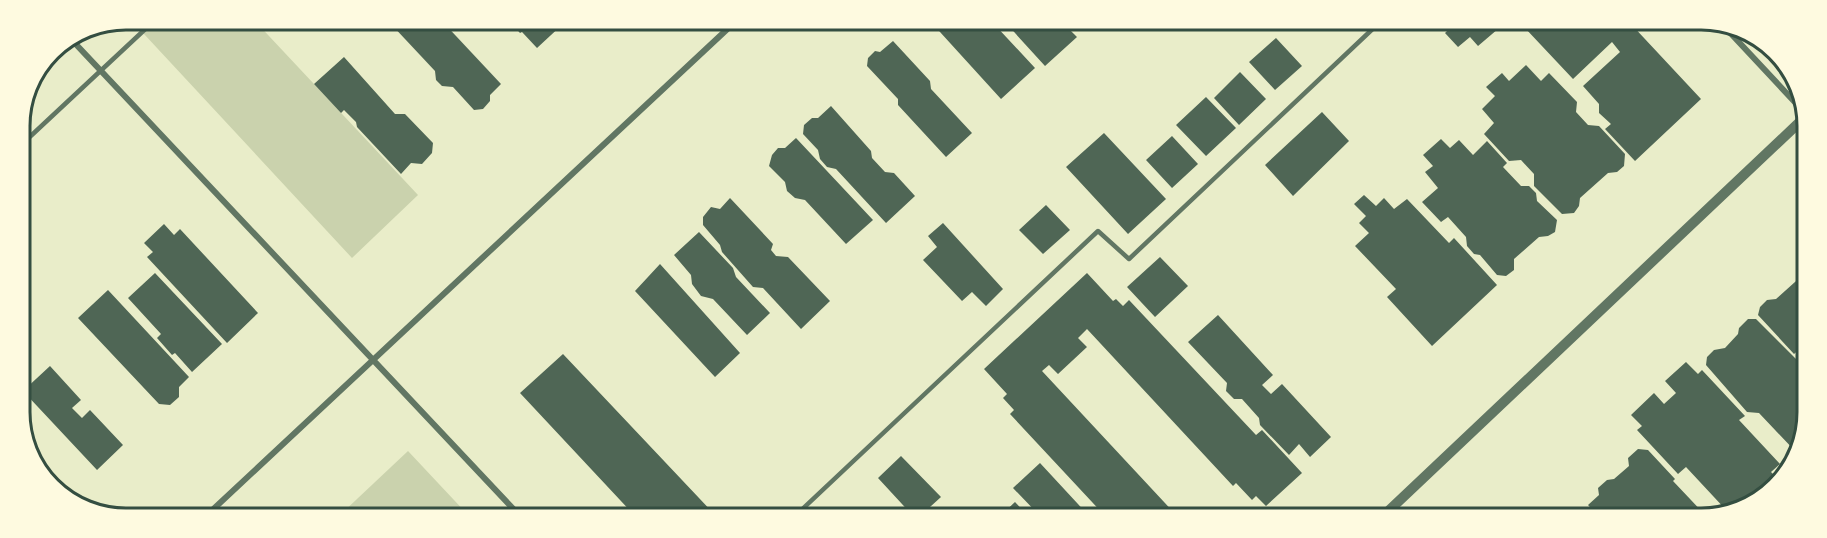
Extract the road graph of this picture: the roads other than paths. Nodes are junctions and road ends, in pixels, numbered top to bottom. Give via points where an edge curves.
1 (144, 30) edge
2 (726, 30) edge
3 (1372, 30) edge
4 (1732, 35) edge
5 (76, 44) edge
6 (101, 70) junction
7 (1794, 103) edge
8 (1797, 123) edge
9 (30, 137) edge
10 (374, 360) junction
11 (215, 508) edge
12 (513, 508) edge
13 (804, 508) edge
14 (1392, 508) edge

1 - 6 lane
2 - 10 street
3 - 13 lane via 1129,259 1098,231
4 - 7 street
5 - 6 street
6 - 9 lane
6 - 10 street
8 - 14 street
10 - 11 street
10 - 12 street

